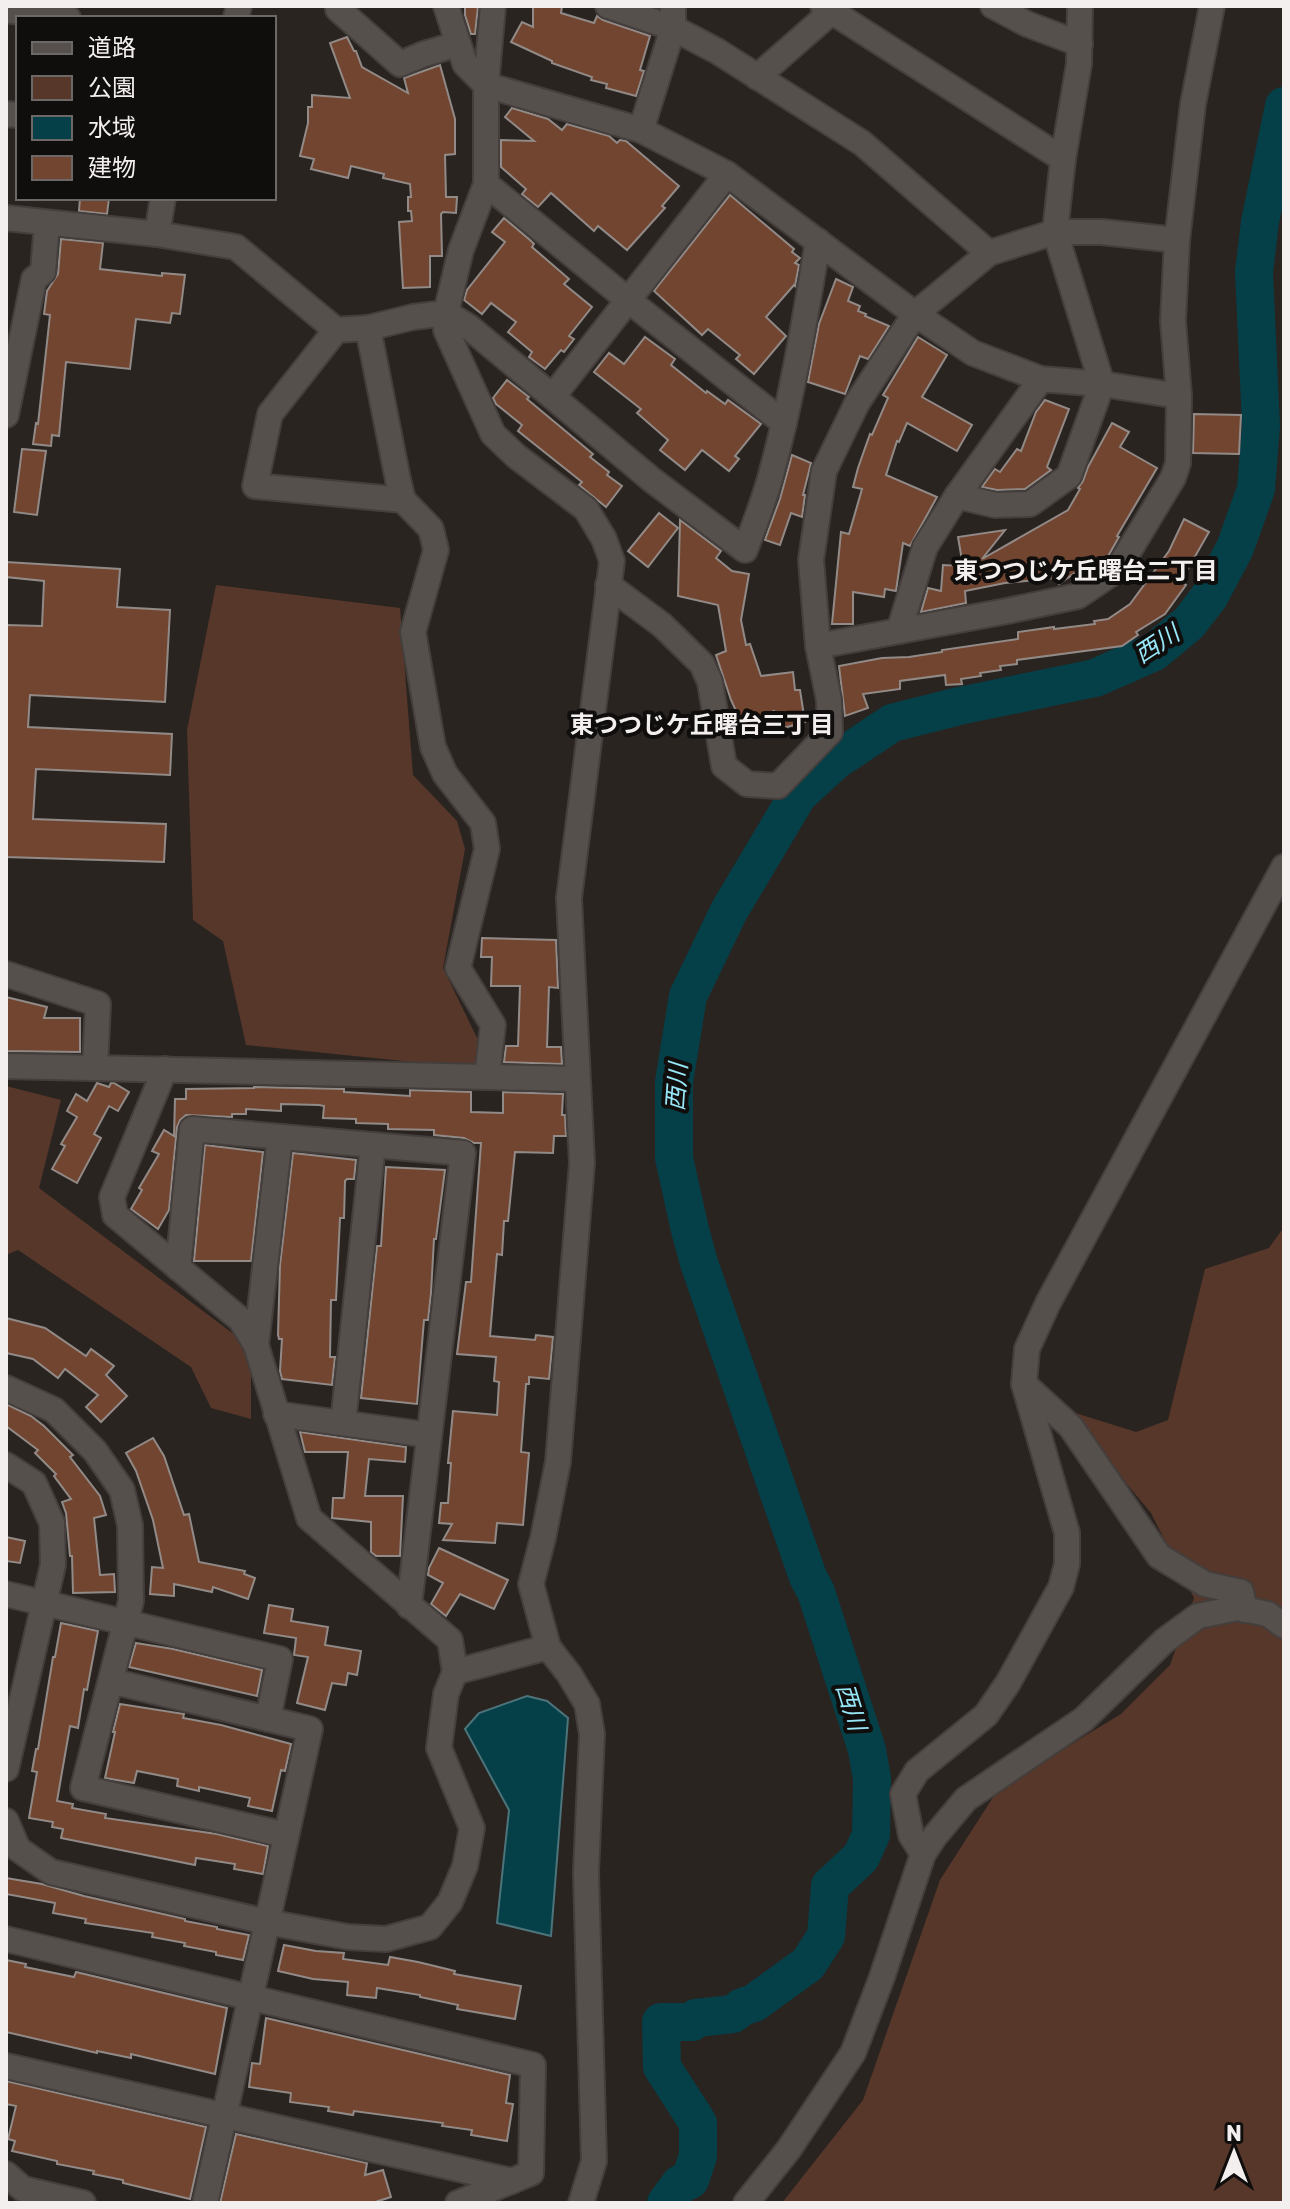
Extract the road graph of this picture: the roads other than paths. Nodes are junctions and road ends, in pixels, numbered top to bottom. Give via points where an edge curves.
1 (341, 6) edge
2 (446, 6) edge
3 (493, 6) edge
4 (608, 6) edge
5 (993, 6) edge
6 (1080, 6) edge
7 (1212, 6) edge
8 (831, 8) edge
9 (6, 10) edge
10 (52, 16) edge
11 (673, 17) edge
12 (458, 44) junction
13 (1080, 44) junction
14 (757, 77) junction
15 (486, 85) junction
16 (641, 130) junction
17 (1063, 159) junction
18 (727, 174) junction
19 (486, 184) junction
20 (163, 200) edge
21 (6, 218) edge
22 (47, 223) junction
23 (1055, 232) junction
24 (157, 234) junction
25 (1177, 240) junction
26 (818, 241) junction
27 (989, 253) junction
28 (628, 300) junction
29 (446, 313) junction
30 (915, 314) junction
31 (15, 325) edge
32 (368, 328) junction
33 (336, 330) junction
34 (1041, 379) junction
35 (1102, 384) junction
36 (553, 396) junction
37 (1179, 396) junction
38 (6, 415) edge
39 (784, 423) junction
40 (957, 496) junction
41 (403, 500) junction
42 (608, 585) junction
43 (899, 631) junction
44 (818, 646) junction
45 (1284, 867) edge
46 (6, 974) edge
47 (6, 1066) edge
48 (95, 1067) junction
49 (165, 1069) junction
50 (487, 1077) junction
51 (577, 1079) junction
52 (280, 1137) junction
53 (373, 1145) junction
54 (178, 1268) junction
55 (256, 1345) junction
56 (1024, 1384) junction
57 (6, 1388) edge
58 (276, 1414) junction
59 (343, 1423) junction
60 (429, 1435) junction
61 (6, 1465) edge
62 (6, 1594) edge
63 (45, 1603) junction
64 (409, 1606) junction
65 (1245, 1610) junction
66 (126, 1622) junction
67 (1284, 1626) edge
68 (548, 1647) junction
69 (455, 1672) junction
70 (111, 1681) junction
71 (268, 1719) junction
72 (6, 1769) edge
73 (6, 1821) edge
74 (286, 1835) junction
75 (923, 1854) junction
76 (267, 1922) junction
77 (6, 1939) edge
78 (251, 1998) junction
79 (6, 2066) edge
80 (224, 2116) junction
81 (6, 2174) edge
82 (512, 2181) junction
83 (83, 2203) edge
84 (205, 2203) edge
85 (458, 2203) edge
86 (581, 2203) edge
87 (746, 2203) edge

1 - 12 street via 338,9 400,64
2 - 12 street
3 - 15 street
4 - 11 street
5 - 13 street
6 - 13 street
7 - 25 street via 1193,104
8 - 14 street
8 - 17 street
9 - 10 street
11 - 14 street
11 - 16 street
12 - 15 street via 465,64
13 - 17 street
14 - 27 street via 862,143
15 - 16 street
15 - 19 street
16 - 18 street
17 - 23 street
18 - 26 street
18 - 28 street
19 - 28 street
19 - 29 street via 461,250
20 - 24 street
21 - 22 street
22 - 24 street
22 - 31 street via 43,272 34,279
23 - 25 street
23 - 27 street
23 - 35 street
24 - 33 street via 236,247
25 - 37 street via 1173,321
26 - 30 street
26 - 39 street
27 - 30 street
28 - 36 street
28 - 39 street
29 - 32 street
29 - 36 street
29 - 42 street via 446,330 493,434 586,509 612,561
30 - 34 street via 973,353
30 - 44 street via 857,403 824,471 811,560
31 - 38 street
32 - 33 street
32 - 41 street
33 - 41 street via 270,414 255,486
34 - 35 street
34 - 40 street
35 - 37 street
35 - 40 street via 1069,476 1030,504 995,505
36 - 39 street via 745,550
37 - 43 street via 1173,478 1118,569 1078,596
40 - 43 street via 925,547
41 - 50 street via 431,529 436,550 413,632 433,747 445,774 483,823 487,849 458,968 493,1025
42 - 44 street via 662,625 702,664 710,682 724,766 747,784 778,786 830,732
42 - 51 street via 569,898
43 - 44 street
45 - 56 street via 1048,1303 1027,1349
46 - 48 street via 98,1004
47 - 48 street
48 - 49 street
49 - 50 street
49 - 54 street via 112,1197 115,1215
50 - 51 street
51 - 68 street via 582,1163 558,1462 531,1584
52 - 53 street
52 - 54 street via 192,1129
52 - 55 street
53 - 59 street
53 - 60 street via 463,1153
54 - 55 street via 241,1320
55 - 58 street
56 - 65 street via 1071,1427 1159,1556 1205,1584 1241,1592
56 - 75 street via 1067,1533 1067,1564 1061,1587 986,1715 917,1771 903,1794 911,1835
57 - 66 street via 54,1410 95,1451 122,1490 130,1525 131,1601
58 - 59 street
58 - 64 street via 309,1518
59 - 60 street
60 - 64 street
61 - 63 street via 34,1483 52,1523 53,1565
62 - 63 street
63 - 66 street
63 - 72 street
64 - 69 street via 450,1640
65 - 67 street via 1268,1614
65 - 75 street via 1198,1616 1164,1641 1084,1719 966,1799
66 - 70 street
66 - 71 street via 280,1659
68 - 69 street
68 - 86 street via 587,1704 592,1734 586,1873 594,2161
69 - 76 street via 446,1694 439,1748 472,1828 465,1866 450,1902 430,1927 386,1939
70 - 71 street
70 - 74 street via 83,1788
71 - 74 street via 310,1729
73 - 76 street via 18,1849 51,1872
74 - 76 street
75 - 87 street via 853,2053
76 - 78 street
77 - 78 street
78 - 80 street
78 - 82 street via 533,2065 531,2173
79 - 80 street
80 - 82 street
80 - 84 street
81 - 83 street via 23,2189
82 - 85 street

